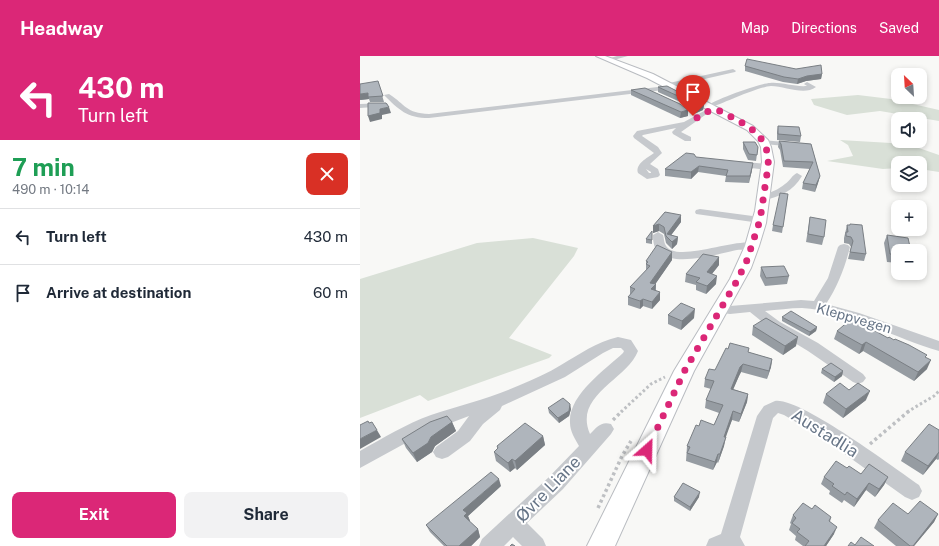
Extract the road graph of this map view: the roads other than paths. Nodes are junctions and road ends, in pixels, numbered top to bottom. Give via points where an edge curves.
1 (599, 56) edge
2 (625, 56) edge
3 (610, 59) junction
4 (733, 71) dead end
5 (806, 84) edge
6 (670, 86) junction
7 (645, 89) junction
8 (387, 96) dead end
9 (657, 96) edge
10 (397, 105) junction
11 (360, 106) edge
12 (713, 108) junction
13 (691, 112) dead end
14 (689, 122) junction
15 (688, 139) dead end
16 (764, 142) junction
17 (808, 146) edge
18 (644, 163) dead end
19 (727, 163) edge
20 (768, 167) junction
21 (797, 176) dead end
22 (764, 197) junction
23 (700, 212) dead end
24 (760, 220) junction
25 (658, 235) dead end
26 (752, 246) junction
27 (844, 247) dead end
28 (818, 306) junction
29 (720, 309) junction
30 (754, 309) junction
31 (939, 346) edge
32 (858, 378) dead end
33 (513, 396) junction
34 (605, 429) road end
35 (588, 447) junction
36 (442, 452) dead end
37 (360, 460) edge
38 (912, 491) dead end
39 (514, 524) junction
40 (727, 544) edge
41 (604, 545) edge
42 (490, 546) edge
43 (536, 546) edge

1 - 3 main road
2 - 3 street
3 - 6 main road
4 - 6 street
5 - 12 street via 812,87 768,85
6 - 7 street
6 - 12 main road
7 - 9 street
7 - 10 street via 429,116 410,113
8 - 10 street
10 - 11 street
12 - 14 street
12 - 16 main road via 750,128 761,136
13 - 14 street via 694,117
14 - 15 street via 676,132
14 - 18 street via 637,135 658,153
16 - 17 street
16 - 20 main road via 769,159
19 - 20 street
20 - 22 main road
21 - 22 street via 780,192
22 - 24 main road
23 - 24 street
24 - 26 main road
25 - 26 street via 662,250 681,256
26 - 29 main road via 738,279
27 - 28 street via 839,267
28 - 30 street, Kleppvegen via 801,304
28 - 31 street, Kleppvegen via 868,320
29 - 30 street, Kleppvegen
29 - 41 main road via 685,370
30 - 32 street
33 - 35 street via 567,370 605,345 616,341 629,345 629,356 590,394 580,410 580,432
33 - 36 street via 477,419 464,436
33 - 37 street via 428,423 398,437
34 - 35 street, Øvre Liane
35 - 39 street, Øvre Liane
38 - 40 street, Austadlia via 804,417 781,407 772,409 765,416
39 - 42 street, Øvre Liane
39 - 43 street

